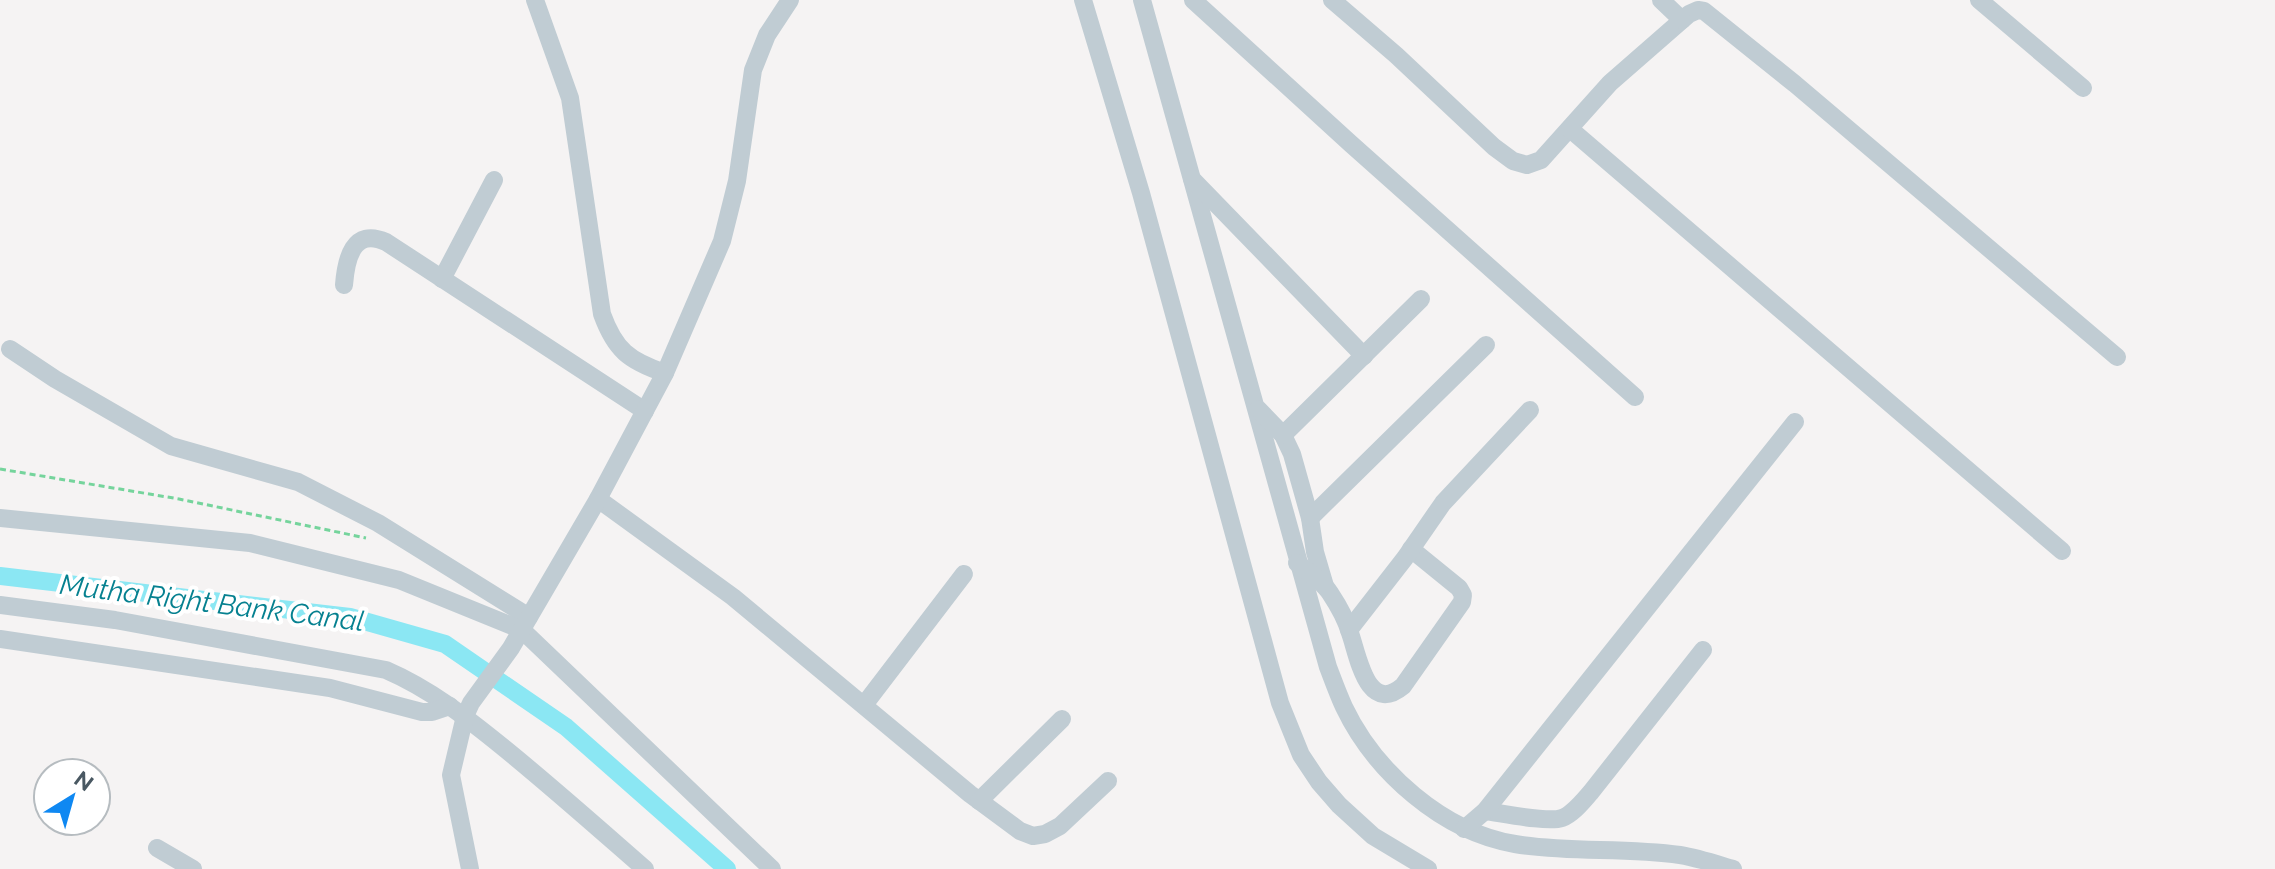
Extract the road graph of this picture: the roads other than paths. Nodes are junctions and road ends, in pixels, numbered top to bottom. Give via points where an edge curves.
1 (535, 0) edge
2 (790, 0) edge
3 (1083, 0) edge
4 (1142, 0) edge
5 (1193, 0) edge
6 (1332, 0) edge
7 (1661, 0) edge
8 (1979, 0) edge
9 (1682, 20) junction
10 (2083, 88) dead end
11 (1570, 129) junction
12 (1190, 177) junction
13 (494, 180) dead end
14 (442, 279) junction
15 (344, 285) dead end
16 (1421, 299) dead end
17 (1486, 345) dead end
18 (10, 349) dead end
19 (1364, 356) junction
20 (2117, 357) dead end
21 (665, 373) junction
22 (1635, 397) dead end
23 (1256, 407) junction
24 (1530, 410) dead end
25 (645, 411) junction
26 (1795, 422) dead end
27 (1283, 435) junction
28 (598, 499) junction
29 (0, 518) edge
30 (1310, 518) junction
31 (1411, 549) junction
32 (2062, 551) dead end
33 (1297, 563) junction
34 (964, 574) dead end
35 (1325, 586) junction
36 (0, 605) edge
37 (525, 624) junction
38 (1349, 630) junction
39 (0, 639) edge
40 (1703, 650) dead end
41 (864, 705) junction
42 (462, 708) junction
43 (1062, 719) dead end
44 (1108, 781) dead end
45 (979, 801) junction
46 (1485, 811) junction
47 (1464, 829) junction
48 (157, 848) dead end
49 (193, 869) edge
50 (470, 869) edge
51 (645, 869) edge
52 (772, 869) edge
53 (1428, 869) edge
54 (1733, 869) edge

1 - 21 street via 570,98 602,314 610,335 629,357
2 - 21 street via 753,70 737,181 722,241
3 - 53 street via 1280,703 1301,755 1339,805 1373,836
4 - 12 street
5 - 22 street
6 - 11 street via 1520,165 1534,164
7 - 9 street
8 - 10 street
9 - 11 street via 1610,83
9 - 20 street via 1698,10 1712,16
11 - 32 street
12 - 19 street
12 - 23 street
13 - 14 street
14 - 15 street via 386,242 369,237 349,256
14 - 25 street
16 - 19 street
17 - 30 street
18 - 37 street via 171,446 298,482 378,523
19 - 27 street
21 - 25 street
23 - 27 street
23 - 33 street
24 - 31 street via 1443,503
25 - 28 street
26 - 46 street
27 - 30 street
28 - 37 street
28 - 41 street via 733,597
29 - 37 street via 250,543 399,580
30 - 35 street
31 - 38 street
31 - 38 street via 1463,595 1396,692 1384,694 1368,683
33 - 35 street
33 - 47 street via 1344,709 1407,791
34 - 41 street
35 - 38 street
36 - 42 street via 115,620 386,670
37 - 42 street
37 - 52 street
39 - 42 street via 330,688 422,712
40 - 46 street via 1571,812 1549,819
41 - 45 street
42 - 50 street via 451,775
42 - 51 street
43 - 45 street
44 - 45 street via 1060,826 1033,836
46 - 47 street
47 - 54 street via 1512,843 1681,855
48 - 49 street

